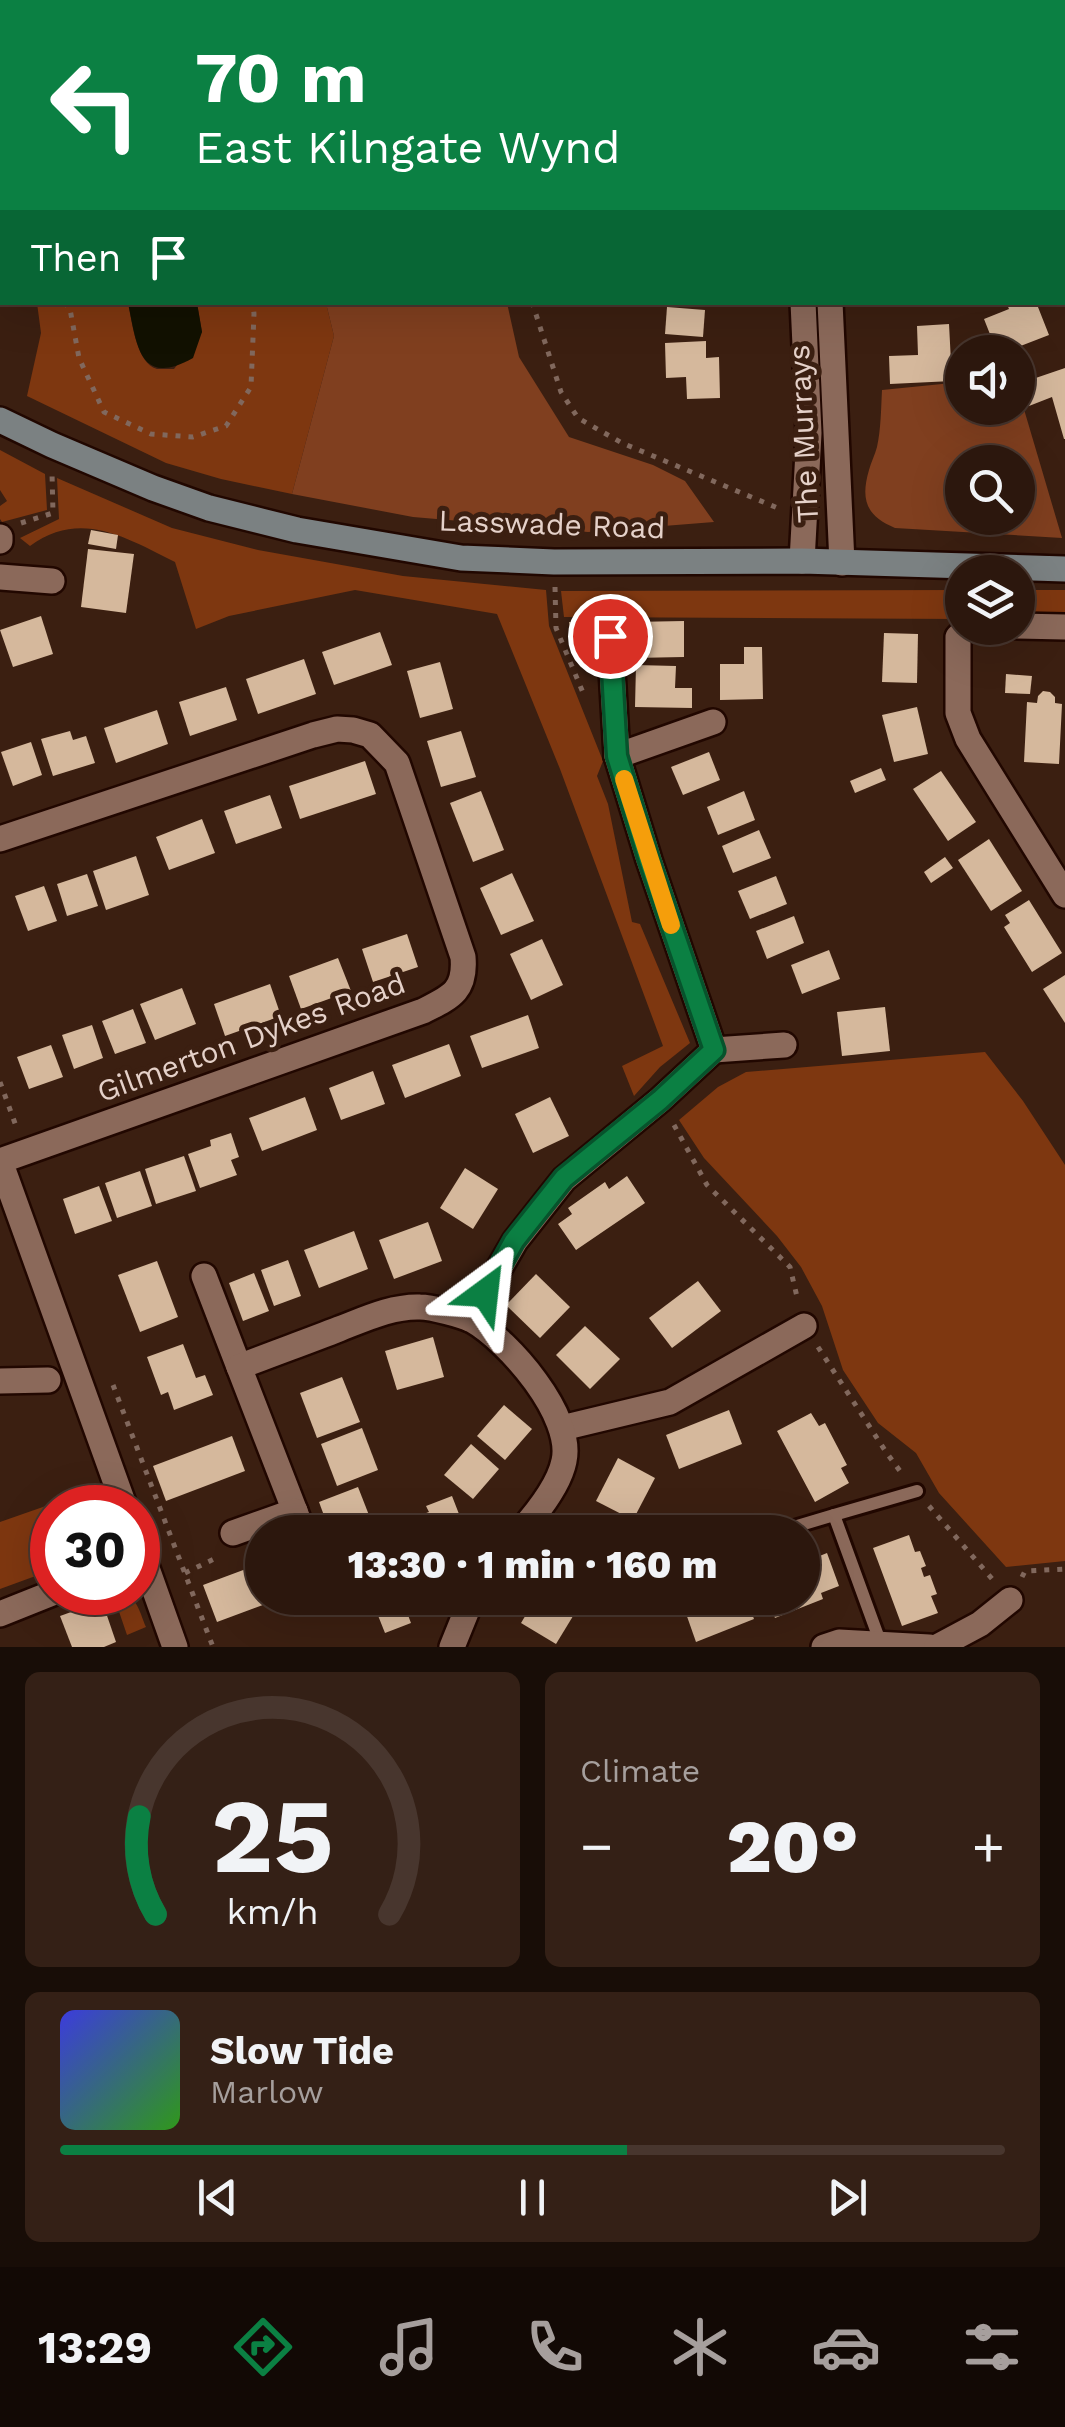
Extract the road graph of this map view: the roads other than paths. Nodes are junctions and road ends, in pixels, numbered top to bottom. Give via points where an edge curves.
1 (803, 305) edge
2 (830, 305) edge
3 (0, 420) edge
4 (802, 562) junction
5 (842, 563) junction
6 (1065, 569) edge
7 (0, 577) edge
8 (52, 581) dead end
9 (1035, 626) edge
10 (1065, 627) edge
11 (610, 636) dead end
12 (961, 645) edge
13 (713, 722) dead end
14 (617, 756) junction
15 (0, 839) edge
16 (1065, 894) edge
17 (784, 1045) dead end
18 (714, 1050) junction
19 (204, 1276) dead end
20 (470, 1318) junction
21 (804, 1326) road end
22 (239, 1367) junction
23 (48, 1380) dead end
24 (0, 1381) edge
25 (562, 1428) junction
26 (117, 1485) edge
27 (917, 1492) road end
28 (296, 1515) edge
29 (535, 1515) edge
30 (834, 1515) junction
31 (820, 1519) edge
32 (245, 1532) edge
33 (233, 1534) road end
34 (1010, 1600) road end
35 (30, 1602) edge
36 (160, 1609) edge
37 (0, 1614) edge
38 (465, 1615) edge
39 (881, 1644) junction
40 (175, 1647) edge
41 (452, 1647) edge
42 (824, 1647) edge
43 (929, 1647) edge
44 (937, 1647) edge

1 - 4 street, The Murrays via 809,433
2 - 5 street, The Murrays
3 - 4 street, Lasswade Road via 153,488 297,530 461,558
4 - 5 street, Lasswade Road
5 - 6 street, Lasswade Road
7 - 8 street
9 - 10 street
11 - 14 street
12 - 16 street via 958,712 968,739
13 - 14 street
14 - 18 street
15 - 26 street, Gilmerton Dykes Road via 313,735 353,730 370,735 397,764 463,957 461,986 423,1011 0,1161
17 - 18 street
18 - 20 street via 564,1178 514,1241
19 - 22 street
20 - 22 street via 421,1307 383,1312
20 - 25 street via 539,1383
21 - 25 street via 670,1402
22 - 28 street
23 - 24 street
25 - 29 street via 565,1460
27 - 30 lane
30 - 31 lane
30 - 39 lane
32 - 33 street
34 - 44 street
35 - 37 street
36 - 40 street
38 - 41 street
39 - 42 street
39 - 43 street

